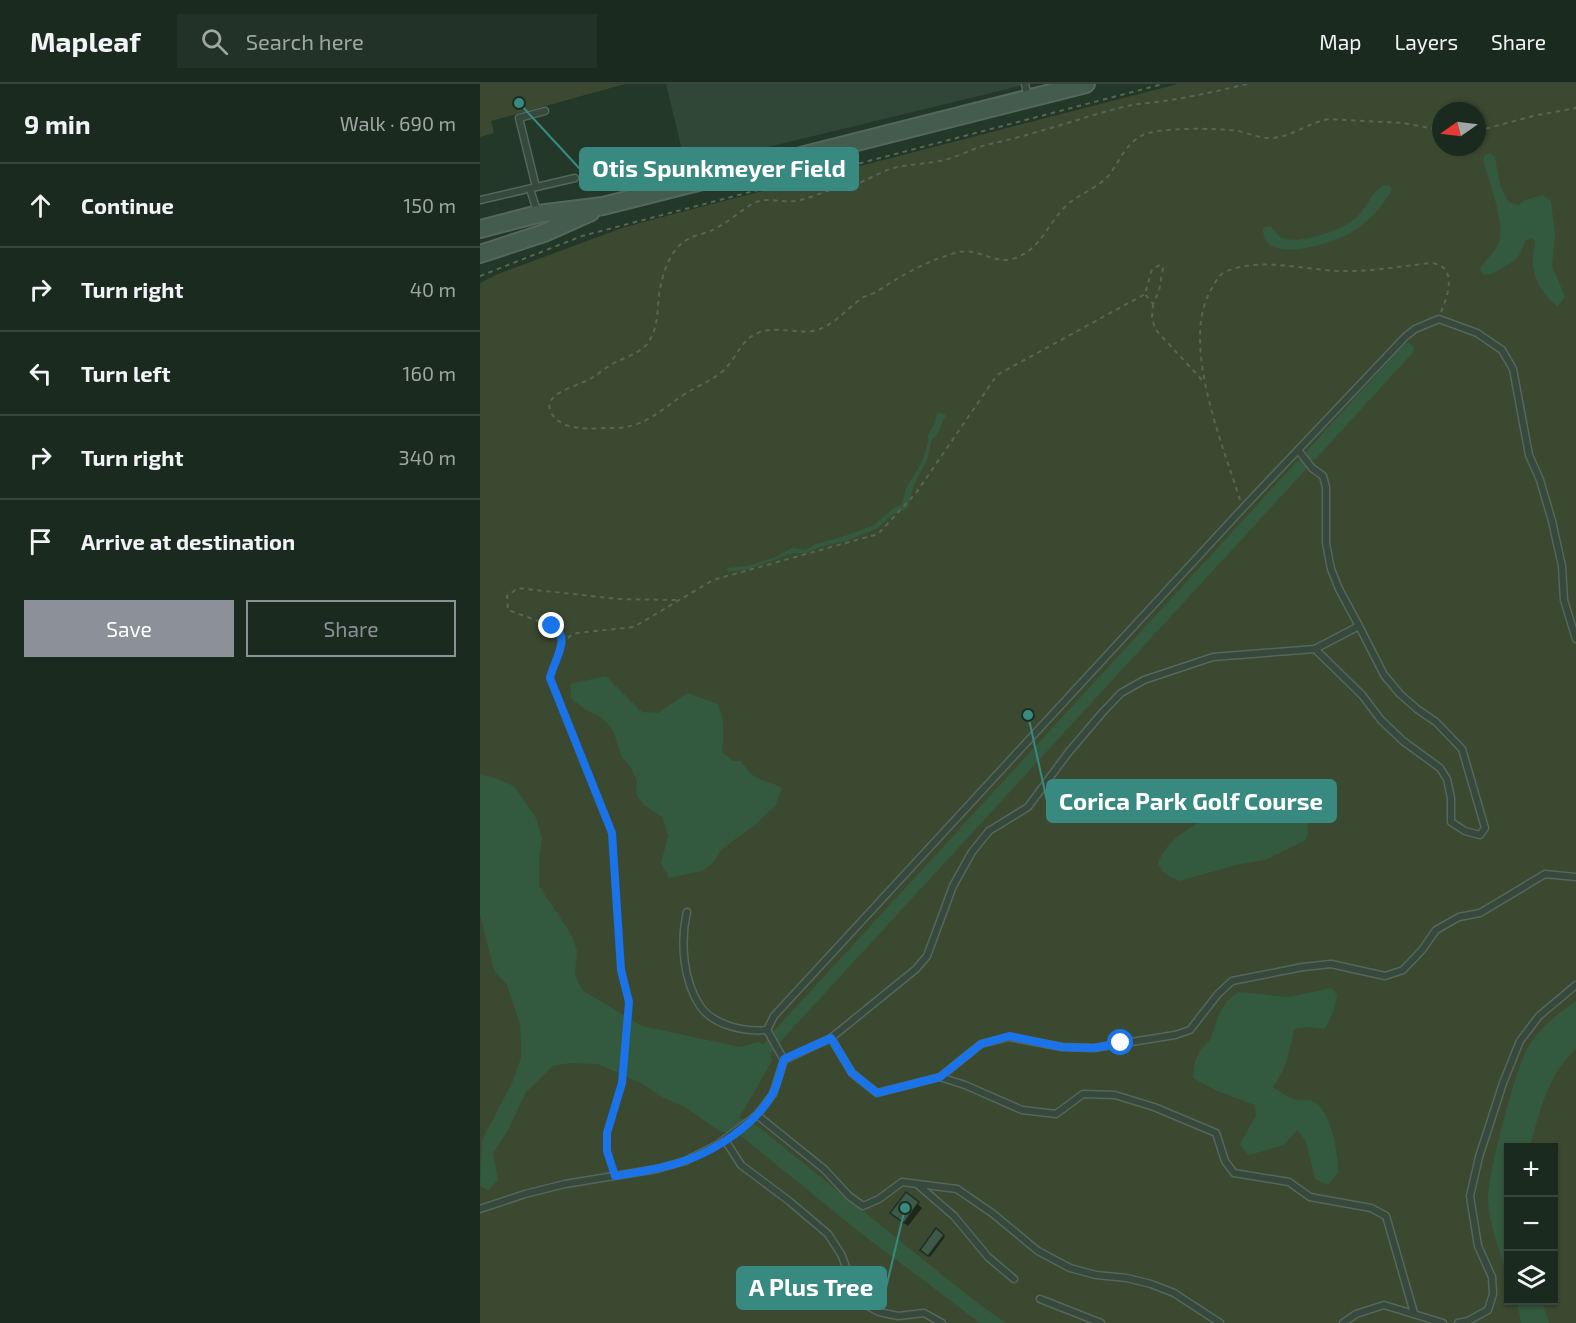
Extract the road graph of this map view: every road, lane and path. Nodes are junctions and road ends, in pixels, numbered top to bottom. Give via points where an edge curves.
1 (1086, 84) edge
2 (1163, 84) edge
3 (1247, 84) edge
4 (1027, 91) edge
5 (1576, 108) edge
6 (544, 111) dead end
7 (1432, 128) edge
8 (1486, 129) edge
9 (575, 178) dead end
10 (533, 188) junction
11 (480, 200) edge
12 (603, 206) junction
13 (538, 214) junction
14 (480, 229) edge
15 (480, 254) edge
16 (480, 276) edge
17 (1145, 294) junction
18 (1153, 304) junction
19 (1439, 319) junction
20 (1204, 383) junction
21 (1298, 450) junction
22 (1243, 508) junction
23 (678, 600) junction
24 (1359, 626) junction
25 (1576, 639) edge
26 (562, 645) junction
27 (1315, 649) junction
28 (1576, 877) edge
29 (687, 912) dead end
30 (1576, 985) edge
31 (767, 1030) junction
32 (831, 1038) junction
33 (784, 1059) junction
34 (940, 1077) junction
35 (757, 1115) junction
36 (725, 1140) junction
37 (615, 1176) junction
38 (917, 1184) junction
39 (480, 1209) edge
40 (1014, 1279) dead end
41 (1040, 1299) dead end
42 (1414, 1313) junction
43 (942, 1323) edge
44 (1101, 1323) edge
45 (1220, 1323) edge
46 (1343, 1323) edge
47 (1443, 1323) edge
48 (1458, 1323) edge

1 - 4 main road
2 - 16 path via 582,236
3 - 7 path via 1115,108 944,160 891,168 857,184 791,202 756,202 731,220 682,243 664,272 655,332 642,350 560,392 551,399 551,414 574,428 620,428 643,423 712,380 752,336 762,331 811,332 822,328 862,298 916,267 959,251 997,260 1018,258 1040,241 1063,208 1107,178 1122,152 1142,135 1220,129 1275,138 1329,119
4 - 12 main road
5 - 8 path
6 - 10 lane via 519,118
9 - 10 lane
10 - 11 lane
10 - 13 lane
12 - 13 main road
12 - 15 main road via 544,233
13 - 14 main road
17 - 18 path
17 - 18 path via 1152,269 1160,265 1164,268
17 - 23 path via 997,375 916,493 878,534 713,580
18 - 20 path via 1155,329
19 - 20 path via 1449,275 1439,264 1351,271 1264,265 1235,268 1220,275 1207,295 1201,325
19 - 21 lane via 1405,337
19 - 25 lane via 1477,333 1502,350 1513,369 1529,455 1552,521 1562,566 1564,600
20 - 22 path
21 - 22 lane
21 - 24 lane via 1323,476 1331,568
22 - 31 lane via 774,1016
23 - 26 path via 634,627 577,633
23 - 26 path via 617,599 518,588 507,596 508,610 557,628
24 - 27 lane
24 - 27 lane via 1384,675 1462,749 1485,828 1480,835 1451,822 1449,788 1440,768 1403,741
26 - 37 path via 550,678 612,833 621,970 629,1002 622,1083 607,1133 607,1151
27 - 32 lane via 1213,657 1144,680 1121,693 1028,807 989,831 972,852 953,886 927,956
28 - 34 lane via 1545,874 1480,913 1459,917 1436,930 1403,970 1385,975 1331,964 1232,981 1190,1030 1175,1035 1094,1048 1062,1047 1009,1036 981,1044
29 - 31 lane via 683,954 701,1007 720,1023
30 - 48 lane via 1539,1016 1520,1041 1503,1083 1470,1196 1478,1246 1492,1277 1493,1294 1488,1310
31 - 33 lane
32 - 33 lane
32 - 34 lane via 852,1073 877,1093
33 - 35 lane via 773,1094
34 - 42 lane via 1022,1110 1056,1114 1083,1094 1115,1095 1216,1134 1225,1161 1234,1173 1288,1182 1310,1197 1371,1208 1386,1216
35 - 36 lane
35 - 38 lane via 863,1206 902,1182
36 - 37 lane via 685,1161
36 - 43 lane via 741,1165 828,1234 864,1304 898,1316 924,1313
37 - 39 lane via 555,1186
38 - 40 lane via 954,1216 988,1257
38 - 45 lane via 957,1189 1038,1251 1070,1268 1151,1284 1182,1298
41 - 44 lane
42 - 46 lane via 1384,1305 1356,1314
42 - 47 lane

